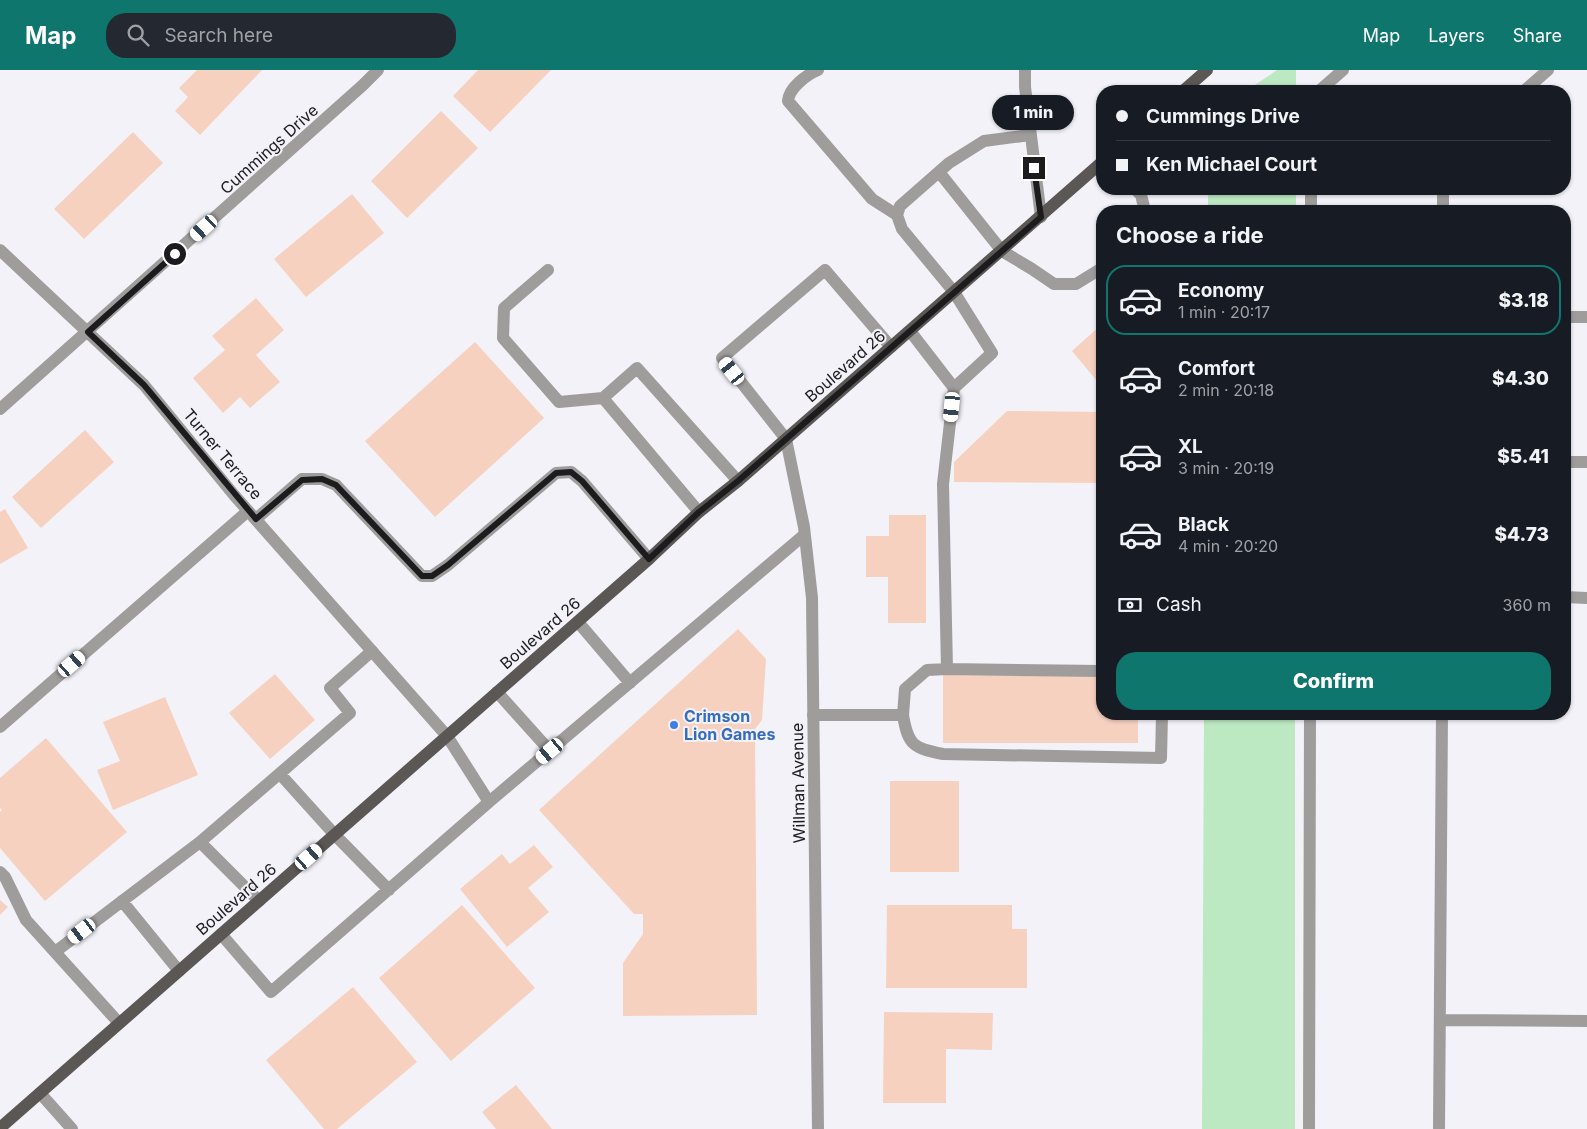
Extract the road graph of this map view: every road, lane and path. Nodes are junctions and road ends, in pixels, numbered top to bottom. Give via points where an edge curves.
1 (378, 70) edge
2 (818, 70) edge
3 (1025, 70) edge
4 (1207, 70) edge
5 (1343, 70) edge
6 (1548, 70) edge
7 (1190, 85) edge
8 (1326, 85) edge
9 (1531, 85) edge
10 (1030, 135) junction
11 (1096, 167) edge
12 (939, 172) junction
13 (897, 215) junction
14 (1041, 217) junction
15 (0, 250) edge
16 (1002, 251) junction
17 (548, 270) dead end
18 (1096, 272) edge
19 (954, 292) junction
20 (1571, 317) edge
21 (1587, 317) edge
22 (910, 331) junction
23 (88, 332) junction
24 (891, 347) junction
25 (954, 388) junction
26 (603, 398) junction
27 (0, 409) edge
28 (786, 439) junction
29 (1571, 462) edge
30 (1587, 462) edge
31 (738, 481) junction
32 (699, 512) junction
33 (252, 515) junction
34 (804, 535) junction
35 (649, 559) junction
36 (1571, 598) edge
37 (1587, 598) edge
38 (578, 622) junction
39 (372, 651) junction
40 (947, 669) junction
41 (1096, 671) edge
42 (630, 683) junction
43 (497, 692) junction
44 (813, 715) junction
45 (903, 715) junction
46 (1162, 720) edge
47 (1310, 720) edge
48 (1442, 720) edge
49 (0, 727) edge
50 (447, 736) junction
51 (550, 751) junction
52 (280, 774) junction
53 (490, 802) junction
54 (335, 835) junction
55 (200, 842) junction
56 (0, 872) edge
57 (389, 890) junction
58 (122, 901) junction
59 (259, 901) junction
60 (222, 934) junction
61 (55, 952) junction
62 (179, 971) junction
63 (1440, 1020) junction
64 (1587, 1021) edge
65 (119, 1023) junction
66 (40, 1093) junction
67 (0, 1128) edge
68 (72, 1129) edge
69 (818, 1129) edge
70 (1309, 1129) edge
71 (1439, 1129) edge

1 - 23 street, Cummings Drive
2 - 13 street via 788,94 788,101 872,199
3 - 10 street
4 - 7 main road
5 - 8 street
6 - 9 street
10 - 12 street via 984,141
10 - 14 street
11 - 14 main road, Boulevard 26
12 - 13 street via 900,206
12 - 16 street
13 - 19 street via 902,229
14 - 16 main road, Boulevard 26
15 - 23 street, Turner Terrace
16 - 18 street via 1054,284 1076,284
16 - 19 main road, Boulevard 26
17 - 26 street via 504,308 503,338 558,402
19 - 22 main road, Boulevard 26
19 - 25 street via 992,353
20 - 21 street
22 - 24 main road, Boulevard 26
22 - 25 street
23 - 27 street, Cummings Drive
23 - 33 street, Turner Terrace via 144,385
24 - 28 main road, Boulevard 26
24 - 28 street via 825,270 722,358
25 - 40 street via 943,484
26 - 31 street via 637,368
26 - 32 street
28 - 31 main road, Boulevard 26
28 - 34 street, Willman Avenue
29 - 30 street
31 - 32 main road, Boulevard 26
32 - 35 main road, Boulevard 26
33 - 35 street via 302,480 322,479 336,485 422,576 432,576 556,473 571,472
33 - 39 street, Turner Terrace
33 - 49 street
34 - 42 street
34 - 44 street, Willman Avenue via 812,598
35 - 38 main road, Boulevard 26
36 - 37 street
38 - 42 street
38 - 43 main road, Boulevard 26
39 - 50 street, Turner Terrace
39 - 52 street via 330,688 350,713
40 - 41 street
40 - 45 street via 927,670 906,689
42 - 51 street
43 - 50 main road, Boulevard 26
43 - 51 street
44 - 45 street
44 - 69 street, Willman Avenue
45 - 46 street via 906,734 919,749 943,754 1161,758
47 - 70 street
48 - 63 street
50 - 53 street, Turner Terrace
50 - 54 main road, Boulevard 26
51 - 53 street
52 - 54 street
52 - 55 street
53 - 57 street
54 - 57 street
54 - 59 main road, Boulevard 26
55 - 58 street
55 - 59 street
56 - 61 street via 26,920
57 - 60 street via 271,992
58 - 61 street
58 - 62 street
59 - 60 main road, Boulevard 26
60 - 62 main road, Boulevard 26
61 - 65 street
62 - 65 main road, Boulevard 26
63 - 64 street
63 - 71 street
65 - 66 main road, Boulevard 26
66 - 67 main road, Boulevard 26
66 - 68 street

